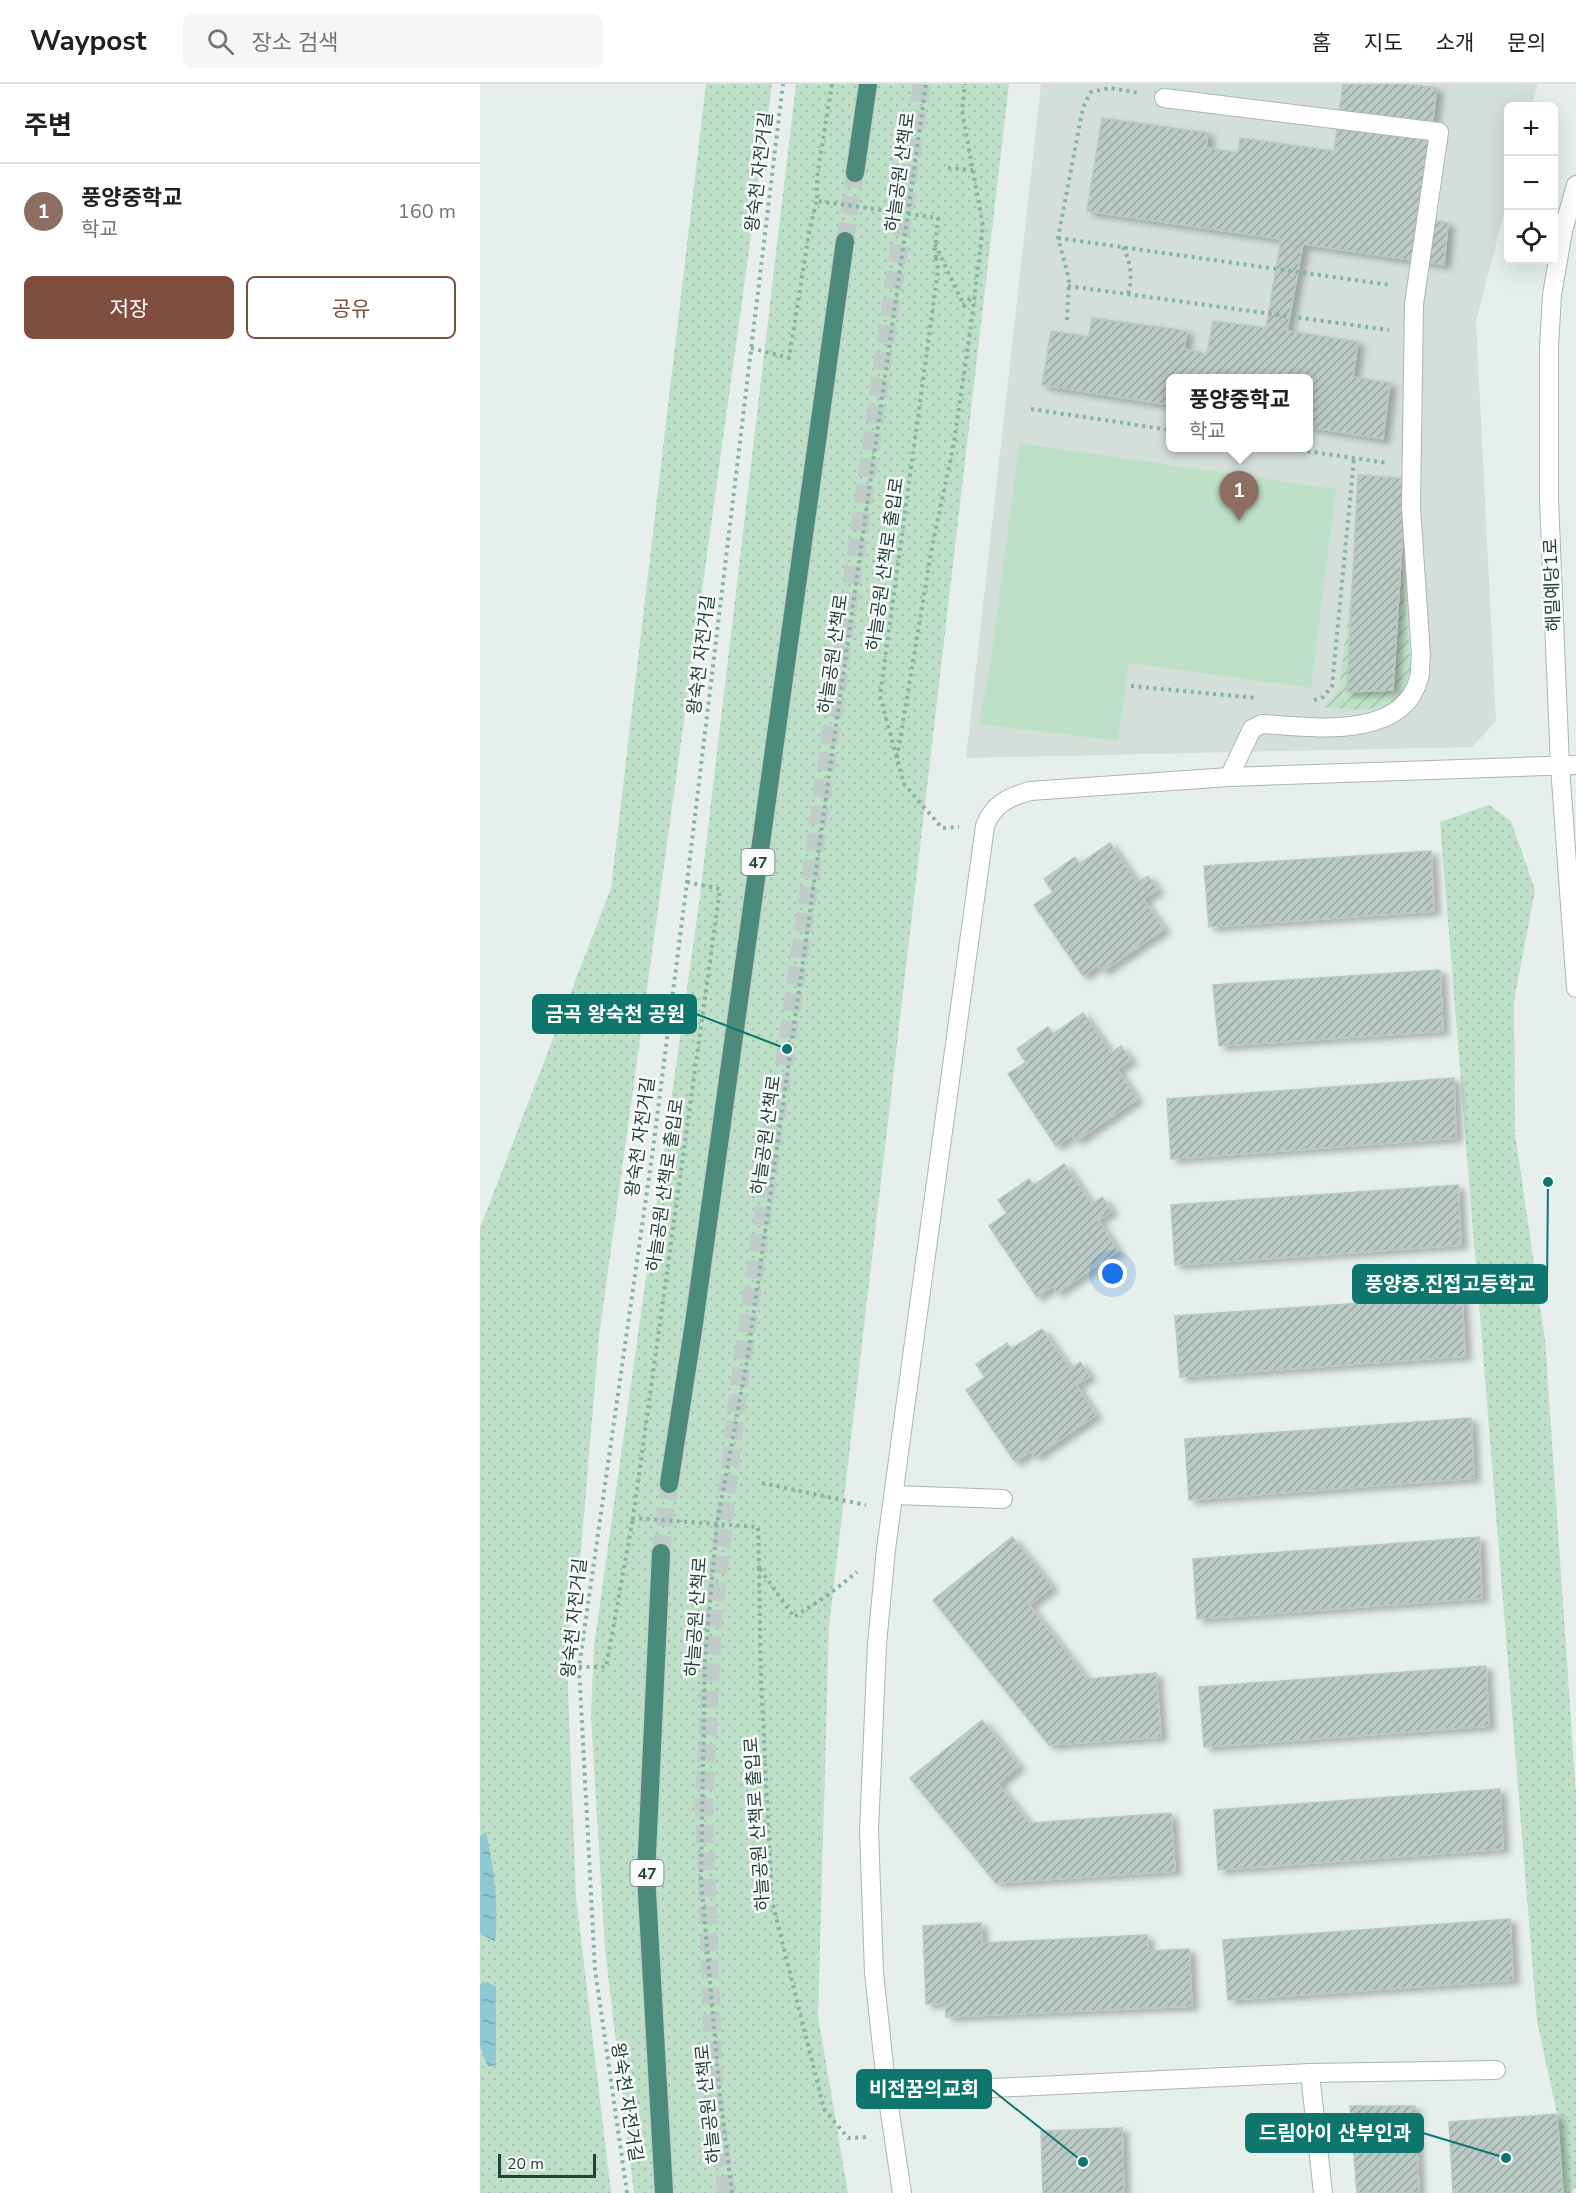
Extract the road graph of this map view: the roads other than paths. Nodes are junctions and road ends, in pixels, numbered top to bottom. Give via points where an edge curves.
1 (868, 84) edge
2 (1164, 98) road end
3 (855, 173) tunnel mouth
4 (1576, 184) edge
5 (845, 241) tunnel mouth
6 (1568, 766) edge
7 (1229, 777) junction
8 (1576, 988) edge
9 (669, 1484) tunnel mouth
10 (1003, 1499) dead end
11 (894, 1503) junction
12 (661, 1553) tunnel mouth
13 (1496, 2070) dead end
14 (1310, 2073) junction
15 (887, 2093) junction
16 (664, 2193) edge
17 (902, 2193) edge
18 (1323, 2193) edge

1 - 3 highway
2 - 7 street via 1439,132 1416,289 1414,334 1411,507 1421,655 1419,678 1398,710 1371,723 1338,728 1262,724 1252,729
4 - 6 street, 해밀예당1로 via 1552,295 1549,346 1549,498
5 - 9 highway, 47
6 - 7 street
6 - 8 street, 해밀예당1로
7 - 11 street via 1030,791 999,804 989,815
10 - 11 street
11 - 15 street via 877,1644 869,1830 874,1973
12 - 16 highway, 47 via 646,1875
13 - 14 street
14 - 15 street
14 - 18 street
15 - 17 street

